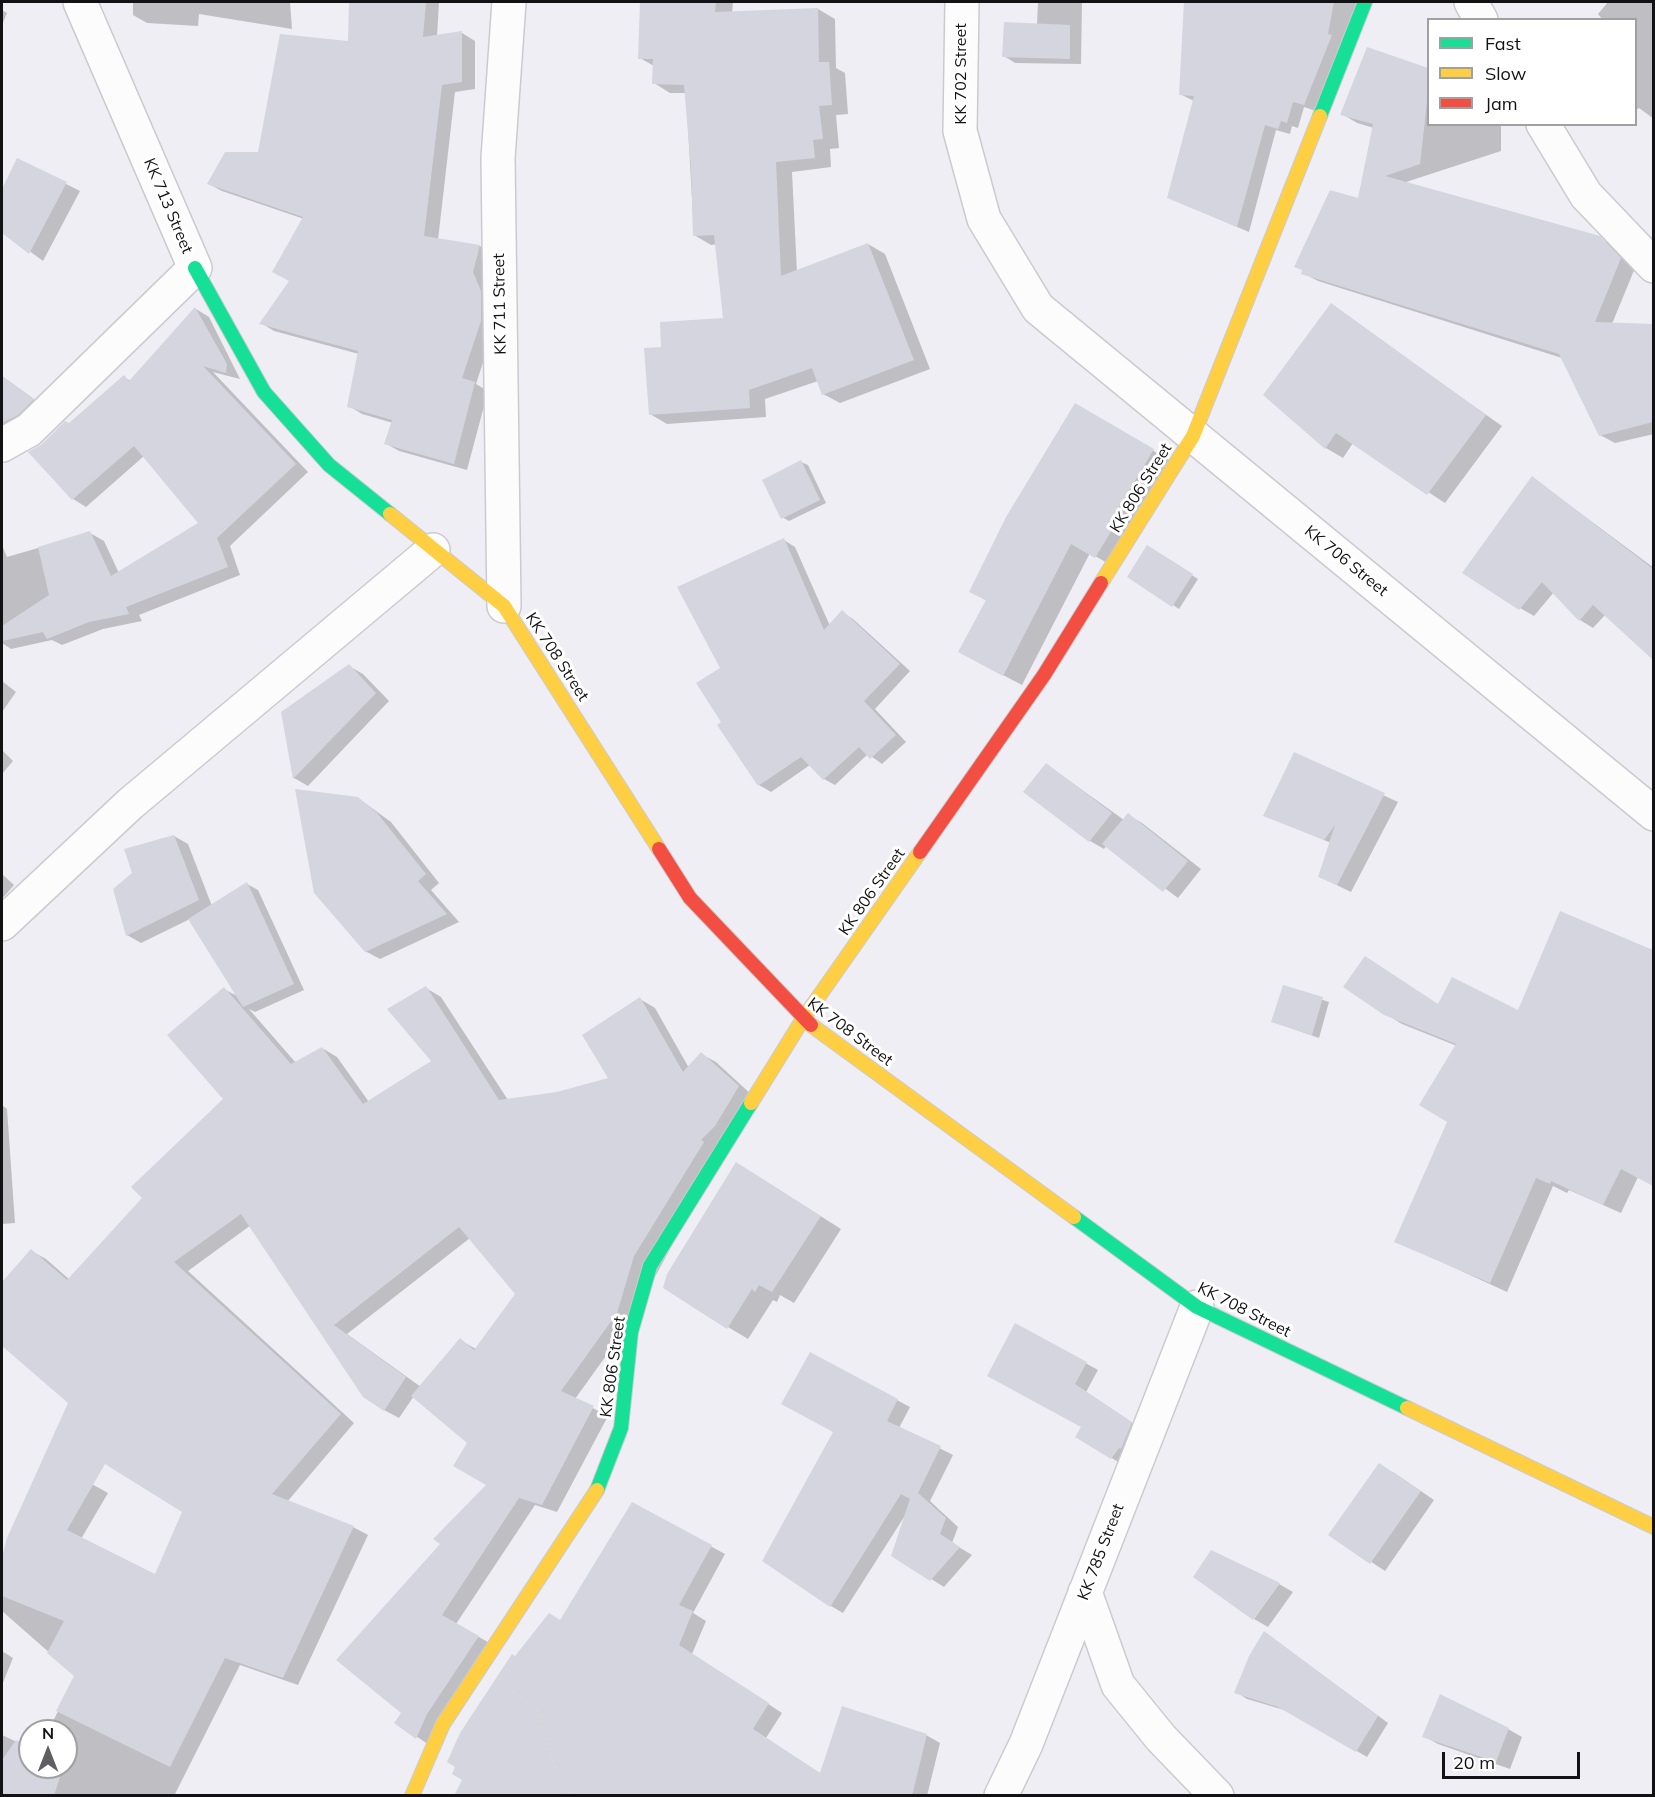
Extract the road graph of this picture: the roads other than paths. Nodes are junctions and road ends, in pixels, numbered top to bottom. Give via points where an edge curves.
1 (80, 2) edge
2 (509, 2) edge
3 (962, 2) edge
4 (1365, 2) edge
5 (1471, 2) edge
6 (1480, 18) edge
7 (1544, 126) edge
8 (1653, 266) edge
9 (195, 268) junction
10 (1038, 308) joint
11 (1193, 436) junction
12 (2, 445) edge
13 (433, 550) junction
14 (504, 606) junction
15 (1653, 814) edge
16 (2, 924) edge
17 (803, 1019) junction
18 (1197, 1307) junction
19 (1653, 1527) edge
20 (1085, 1592) junction
21 (412, 1796) edge
22 (1001, 1796) edge
23 (1217, 1796) edge

1 - 9 street, KK 713 Street
2 - 14 street, KK 711 Street via 498,158
3 - 10 street, KK 702 Street via 960,131 984,219
4 - 11 street, KK 806 Street
5 - 6 street
7 - 8 street via 1586,195
9 - 12 street, KK 713 Street via 29,430
9 - 13 street, KK 708 Street via 264,392 329,465
10 - 11 street, KK 706 Street
11 - 15 street, KK 706 Street
11 - 17 street, KK 806 Street via 1044,675
13 - 14 street, KK 708 Street
13 - 16 street via 130,804
14 - 17 street, KK 708 Street via 690,898
17 - 18 street, KK 708 Street
17 - 21 street, KK 806 Street via 650,1266 631,1332 621,1428 595,1494 442,1724
18 - 19 street, KK 708 Street
18 - 20 street, KK 785 Street
20 - 22 street, KK 785 Street via 1026,1744
20 - 23 street via 1118,1685 1161,1738

